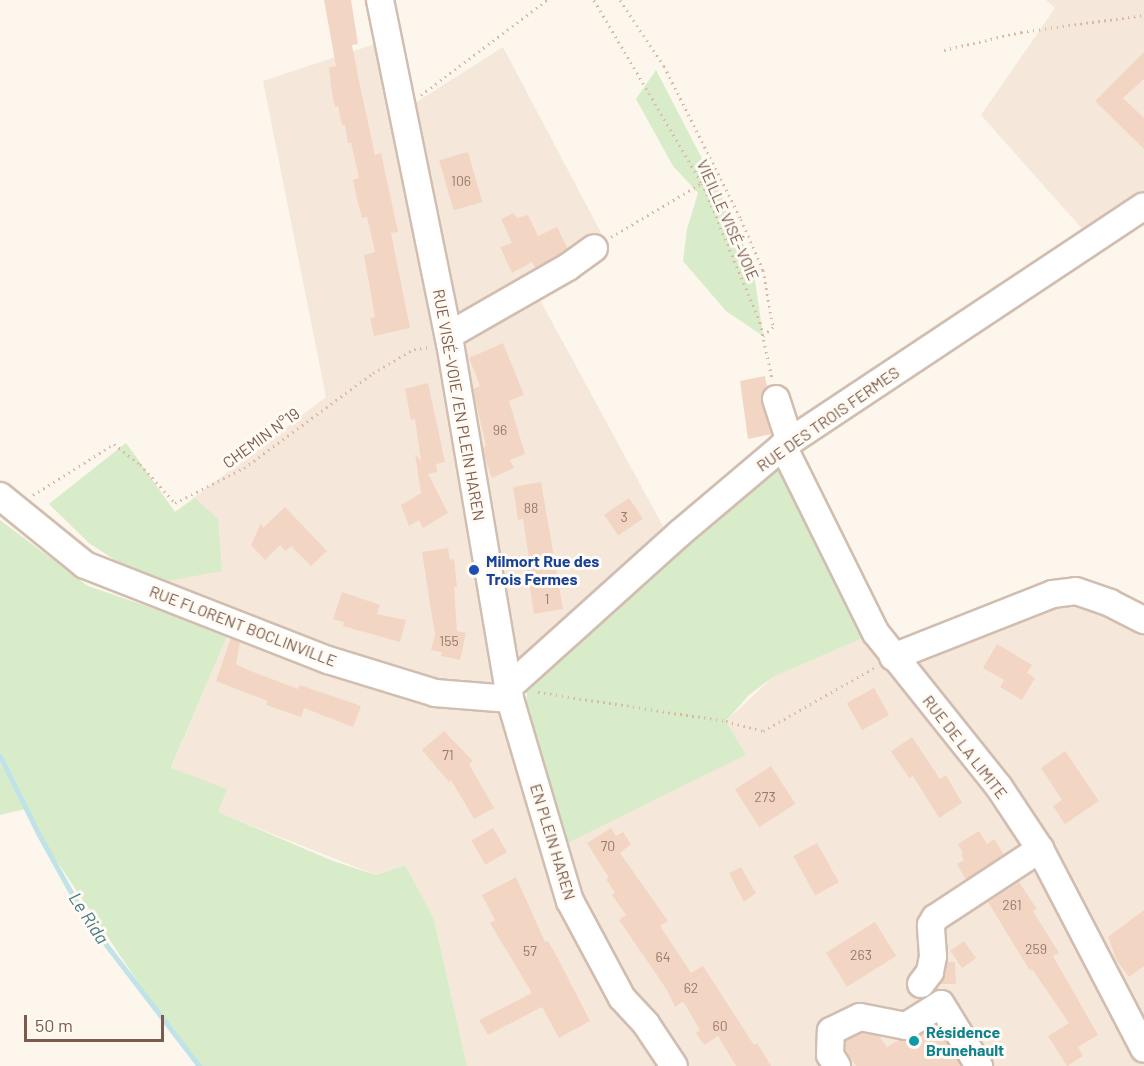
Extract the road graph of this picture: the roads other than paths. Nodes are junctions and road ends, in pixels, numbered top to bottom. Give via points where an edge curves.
1 (380, 0) edge
2 (1144, 206) edge
3 (594, 248) road end
4 (449, 338) junction
5 (776, 399) road end
6 (787, 444) junction
7 (7, 502) edge
8 (1144, 620) edge
9 (893, 657) junction
10 (510, 693) junction
11 (1041, 849) junction
12 (921, 984) dead end
13 (1144, 1050) edge
14 (674, 1066) edge
15 (837, 1066) edge
16 (979, 1066) edge

1 - 4 street, RUE VISÉ-VOIE /EN PLEIN HAREN
2 - 6 street, RUE DES TROIS FERMES
3 - 4 street
4 - 10 street, RUE VISÉ-VOIE /EN PLEIN HAREN
5 - 6 street, RUE DE LA LIMITE
6 - 9 street, RUE DE LA LIMITE via 876,633
6 - 10 street, RUE DES TROIS FERMES via 680,533
7 - 10 street, RUE FLORENT BOCLINVILLE via 85,566 317,656 435,693
8 - 9 street via 1076,591 1053,594
9 - 11 street, RUE DE LA LIMITE via 999,787
10 - 14 street, EN PLEIN HAREN via 570,901 622,998 646,1024
11 - 12 street via 935,918 931,925 930,972
11 - 13 street, RUE DE LA LIMITE
15 - 16 street via 830,1055 831,1031 860,1017 906,1026 941,1004

